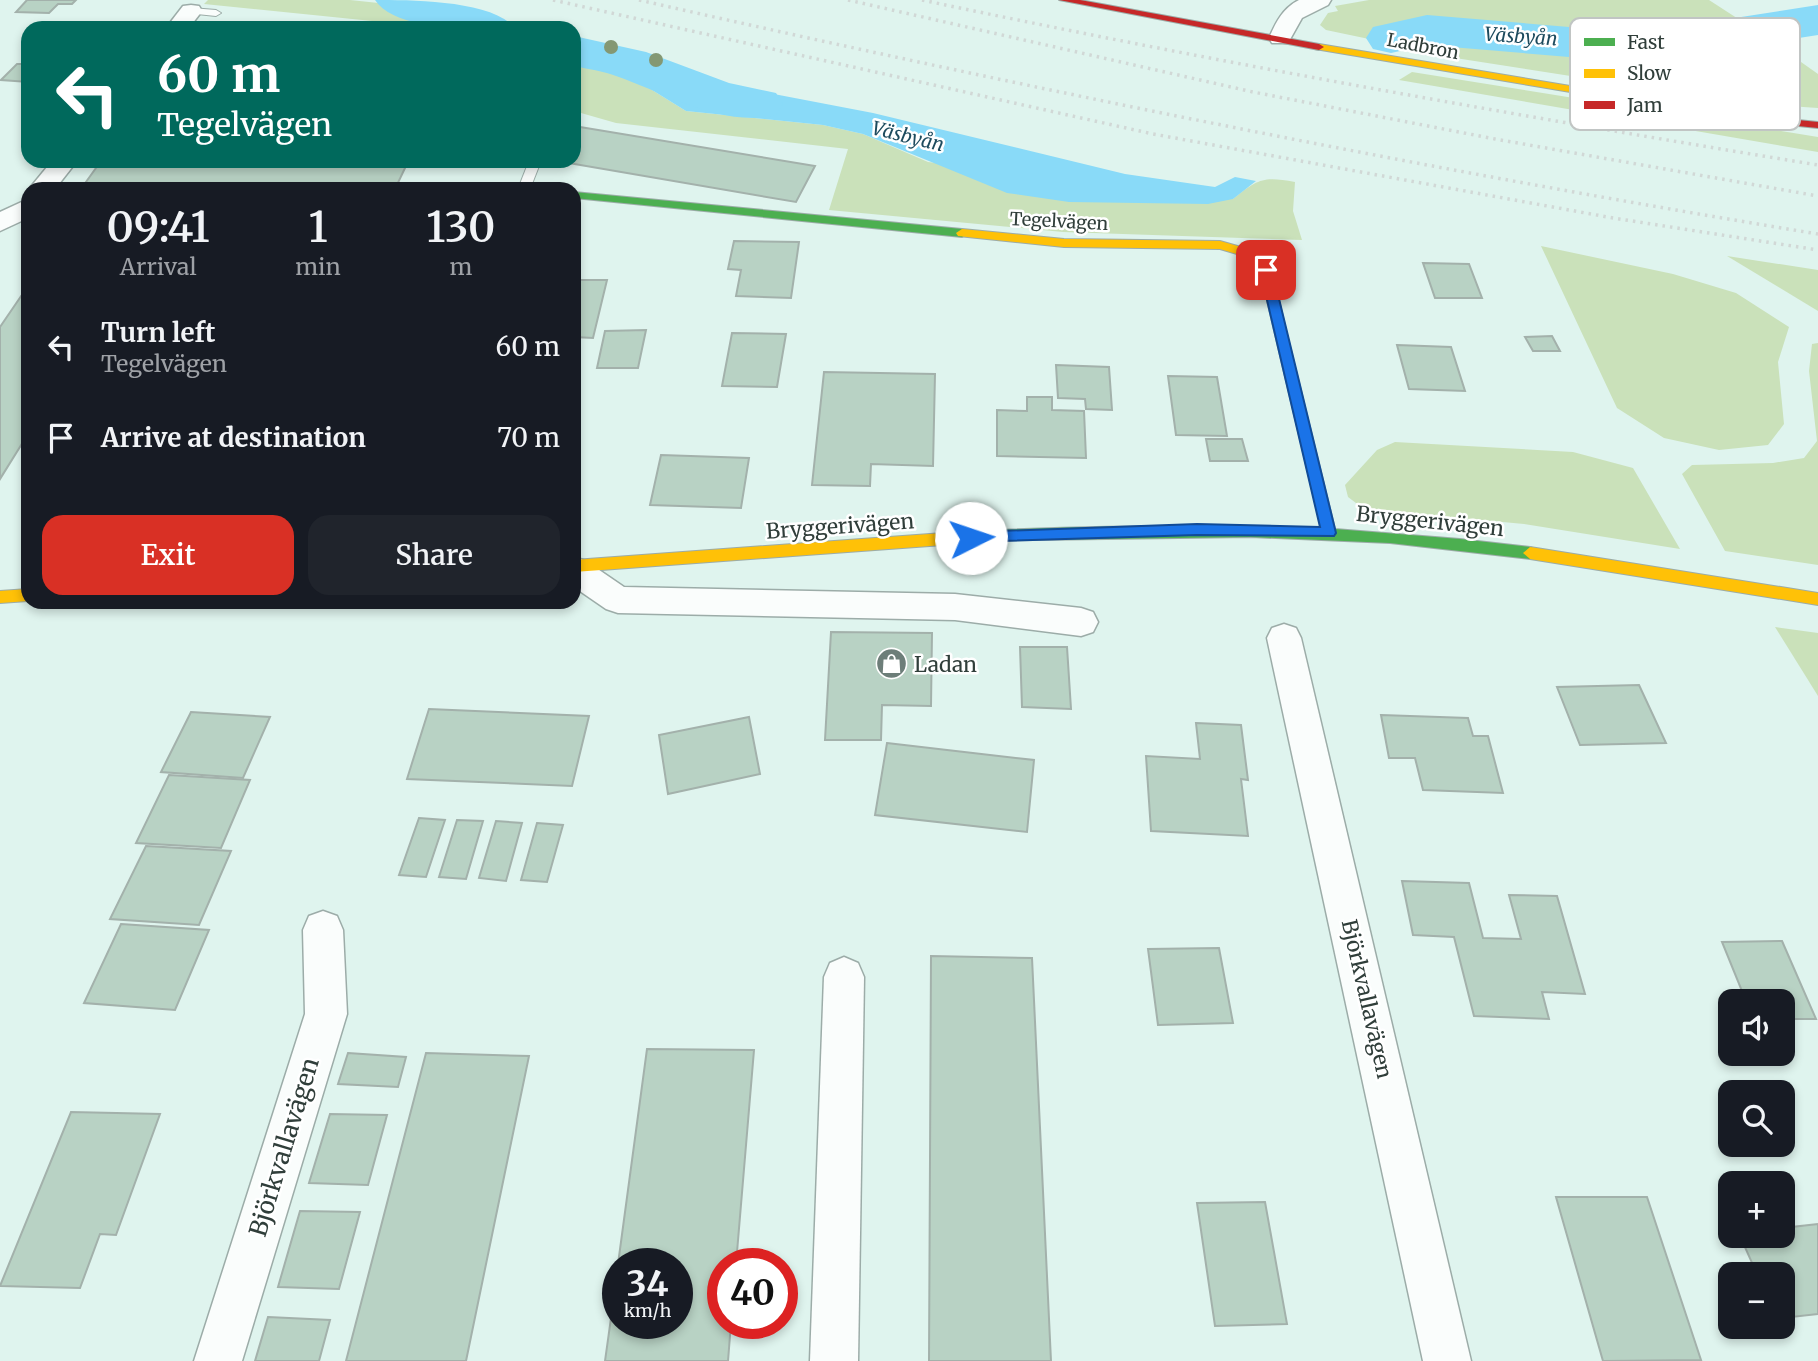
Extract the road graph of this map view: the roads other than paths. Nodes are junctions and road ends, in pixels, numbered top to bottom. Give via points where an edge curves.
1 (1064, 0) edge
2 (1320, 0) edge
3 (190, 13) edge
4 (216, 13) dead end
5 (1280, 38) junction
6 (1570, 90) edge
7 (1800, 123) edge
8 (1818, 125) edge
9 (59, 168) edge
10 (48, 182) edge
11 (581, 196) edge
12 (21, 213) edge
13 (0, 223) edge
14 (1329, 533) junction
15 (581, 567) edge
16 (581, 573) edge
17 (21, 596) edge
18 (0, 597) edge
19 (1818, 599) edge
20 (1081, 622) dead end
21 (1284, 638) dead end
22 (323, 930) dead end
23 (844, 976) dead end
24 (218, 1361) edge
25 (834, 1361) edge
26 (1447, 1361) edge

1 - 5 street, Ladbron
2 - 5 street via 1290,15
3 - 4 lane
5 - 6 street, Ladbron
7 - 8 street, Ladbron
9 - 10 street
11 - 14 street, Tegelvägen via 1064,243 1220,245 1251,254 1266,270
12 - 13 street
14 - 15 street, Bryggerivägen via 1197,529 1024,534
14 - 19 street, Bryggerivägen via 1503,548
16 - 20 street via 618,600 955,607
17 - 18 street
21 - 26 street, Björkvallavägen
22 - 24 street, Björkvallavägen via 326,1014
23 - 25 street

